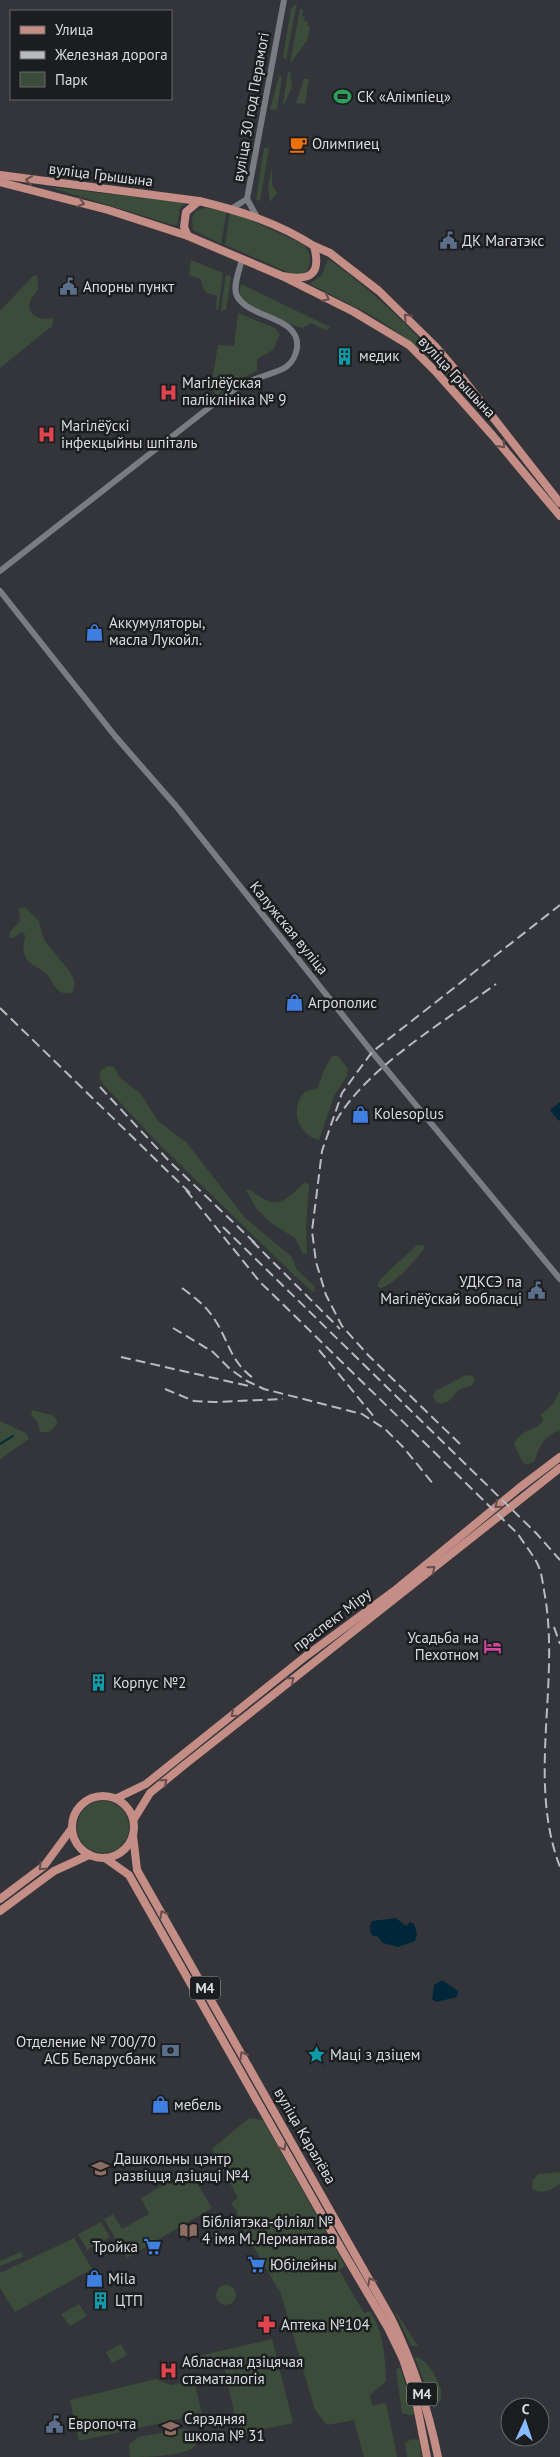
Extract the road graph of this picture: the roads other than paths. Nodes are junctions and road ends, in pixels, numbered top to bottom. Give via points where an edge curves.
1 (284, 0) edge
2 (0, 175) edge
3 (0, 182) edge
4 (247, 199) junction
5 (199, 201) junction
6 (231, 209) junction
7 (257, 217) junction
8 (188, 236) junction
9 (314, 246) junction
10 (242, 259) junction
11 (282, 276) junction
12 (560, 504) edge
13 (560, 516) edge
14 (0, 571) edge
15 (0, 591) edge
16 (560, 1279) edge
17 (560, 1458) edge
18 (560, 1468) edge
19 (117, 1798) junction
20 (134, 1819) junction
21 (72, 1828) junction
22 (133, 1836) junction
23 (89, 1855) junction
24 (105, 1858) junction
25 (0, 1900) edge
26 (0, 1911) edge
27 (427, 2457) edge
28 (438, 2457) edge

1 - 4 street, вуліца 30 год Перамогі
5 -> 2 main road, вуліца Грышына
3 -> 8 main road, вуліца Грышына
4 - 6 street, вуліца 30 год Перамогі
4 - 7 street
5 - 6 main road, вуліца Грышына
5 - 8 main road via 186,212 184,227
6 - 7 main road, вуліца Грышына
7 - 9 main road, вуліца Грышына via 298,235
8 - 10 main road, вуліца Грышына
9 - 11 main road via 317,266 312,274 306,278
12 -> 9 main road, вуліца Грышына via 435,346 379,291 330,253
10 - 11 main road, вуліца Грышына
10 - 14 street via 235,290 237,297 291,330 298,343 290,363 220,398
11 -> 13 main road, вуліца Грышына via 354,312 409,346 475,415
15 - 16 street, Калужская вуліца via 372,1052
17 -> 19 main road, праспект Міру via 153,1779
20 -> 18 main road, праспект Міру via 150,1793
19 - 20 main road via 130,1809
19 - 21 main road, праспект Міру via 101,1795 86,1800 75,1812
20 - 22 main road, праспект Міру
21 - 23 main road via 77,1844
21 -> 25 main road, праспект Міру via 44,1866
22 - 24 main road via 125,1849
28 -> 22 main road, вуліца Каралёва / М4 via 419,2382 391,2318 137,1870
23 - 24 main road
23 - 26 main road via 54,1871
24 -> 27 main road, вуліца Каралёва / М4 via 129,1875 382,2316 410,2378

